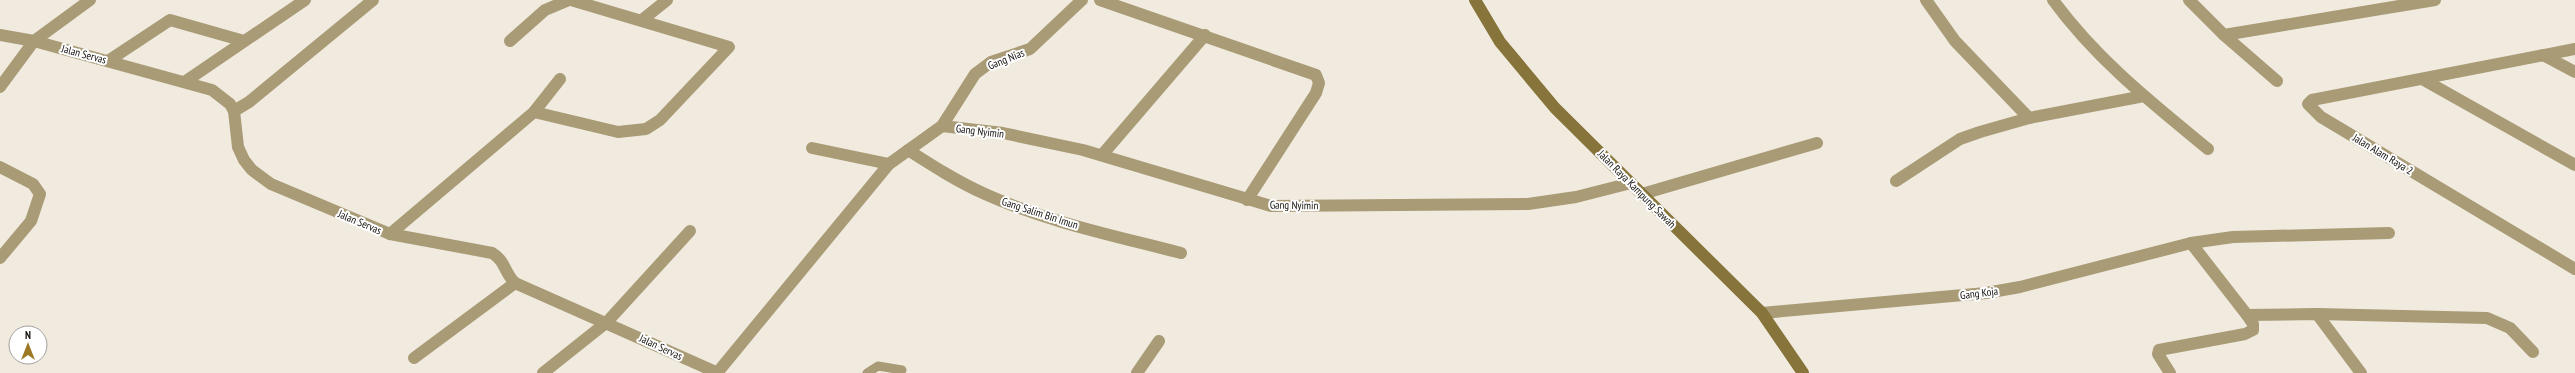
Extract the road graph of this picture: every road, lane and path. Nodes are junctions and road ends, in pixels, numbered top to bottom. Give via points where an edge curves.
1 (90, 0) edge
2 (305, 0) edge
3 (373, 0) edge
4 (570, 0) edge
5 (667, 0) edge
6 (1082, 0) edge
7 (1100, 0) edge
8 (1475, 0) edge
9 (1926, 0) edge
10 (2053, 0) edge
11 (2189, 0) edge
12 (2435, 0) edge
13 (642, 20) junction
14 (1205, 35) junction
15 (2224, 35) junction
16 (0, 36) edge
17 (34, 41) junction
18 (244, 41) junction
19 (510, 41) dead end
20 (2575, 49) edge
21 (2543, 55) junction
22 (108, 61) junction
23 (2575, 72) edge
24 (560, 79) dead end
25 (2424, 80) junction
26 (186, 81) junction
27 (2277, 81) dead end
28 (0, 87) edge
29 (2144, 96) junction
30 (234, 111) junction
31 (534, 112) junction
32 (2029, 118) junction
33 (942, 126) junction
34 (1817, 143) dead end
35 (812, 148) dead end
36 (2208, 149) dead end
37 (908, 150) junction
38 (1102, 155) junction
39 (889, 164) junction
40 (2575, 165) edge
41 (0, 168) edge
42 (1896, 181) dead end
43 (1631, 183) junction
44 (1642, 194) junction
45 (1247, 200) junction
46 (690, 231) dead end
47 (2389, 233) dead end
48 (390, 234) junction
49 (2192, 243) junction
50 (1180, 253) dead end
51 (2575, 255) edge
52 (0, 258) edge
53 (2570, 266) edge
54 (515, 283) junction
55 (1762, 313) junction
56 (2317, 314) junction
57 (2246, 315) junction
58 (607, 322) junction
59 (1159, 341) dead end
60 (2533, 352) dead end
61 (414, 358) dead end
62 (902, 370) dead end
63 (543, 373) edge
64 (718, 373) edge
65 (867, 373) edge
66 (1137, 373) edge
67 (1803, 373) edge
68 (2170, 373) edge
69 (2361, 373) edge

1 - 17 street
2 - 18 street
3 - 30 street via 250,102
4 - 13 street
4 - 19 street via 550,6
5 - 13 street
6 - 33 street, Gang Nias via 1035,46 991,62 975,74
7 - 14 street
8 - 43 street, Jalan Raya Kampung Sawah via 1500,42 1555,108
9 - 32 street via 1955,40
10 - 29 street via 2080,35
11 - 15 street
12 - 15 street
13 - 31 street via 728,47 660,120 646,129 618,132
14 - 38 street
14 - 45 street via 1316,75 1319,83 1316,93
15 - 27 street
16 - 17 street, Jalan Servas
17 - 22 street, Jalan Servas
17 - 28 street
18 - 22 street via 170,20
18 - 26 street
20 - 21 street, Jalan Alam Raya 2
21 - 23 street
21 - 25 street, Jalan Alam Raya 2
22 - 26 street, Jalan Servas
24 - 31 street
25 - 40 street
25 - 53 street, Jalan Alam Raya 2 via 2312,100 2308,104 2321,117
26 - 30 street, Jalan Servas via 212,90 230,104
29 - 32 street
29 - 36 street
30 - 48 street, Jalan Servas via 238,147 252,170 271,184
31 - 48 street
32 - 42 street via 1960,140
33 - 37 street
33 - 38 street, Gang Nyimin via 1006,134
34 - 44 street
35 - 39 street
37 - 39 street
37 - 50 street, Gang Salim Bin Imun via 960,183 1050,218
38 - 45 street, Gang Nyimin
39 - 64 street
41 - 52 street via 33,184 40,194 39,208 29,225
43 - 44 street, Jalan Raya Kampung Sawah
43 - 45 street, Gang Nyimin via 1569,199 1528,204 1271,206
44 - 55 street, Jalan Raya Kampung Sawah
46 - 58 street
47 - 49 street, Gang Koja via 2233,237
48 - 54 street, Jalan Servas via 492,253 501,258 506,266 506,275
49 - 55 street, Gang Koja via 2020,287 1986,293
49 - 57 street
51 - 53 street, Jalan Alam Raya 2
54 - 58 street, Jalan Servas
54 - 61 street
55 - 67 street, Jalan Raya Kampung Sawah
56 - 57 street
56 - 60 street via 2488,318 2510,328
56 - 69 street
57 - 68 street via 2253,324 2253,330 2245,334 2159,350 2158,354
58 - 63 street
58 - 64 street, Jalan Servas
59 - 66 street
62 - 65 lane via 878,366

